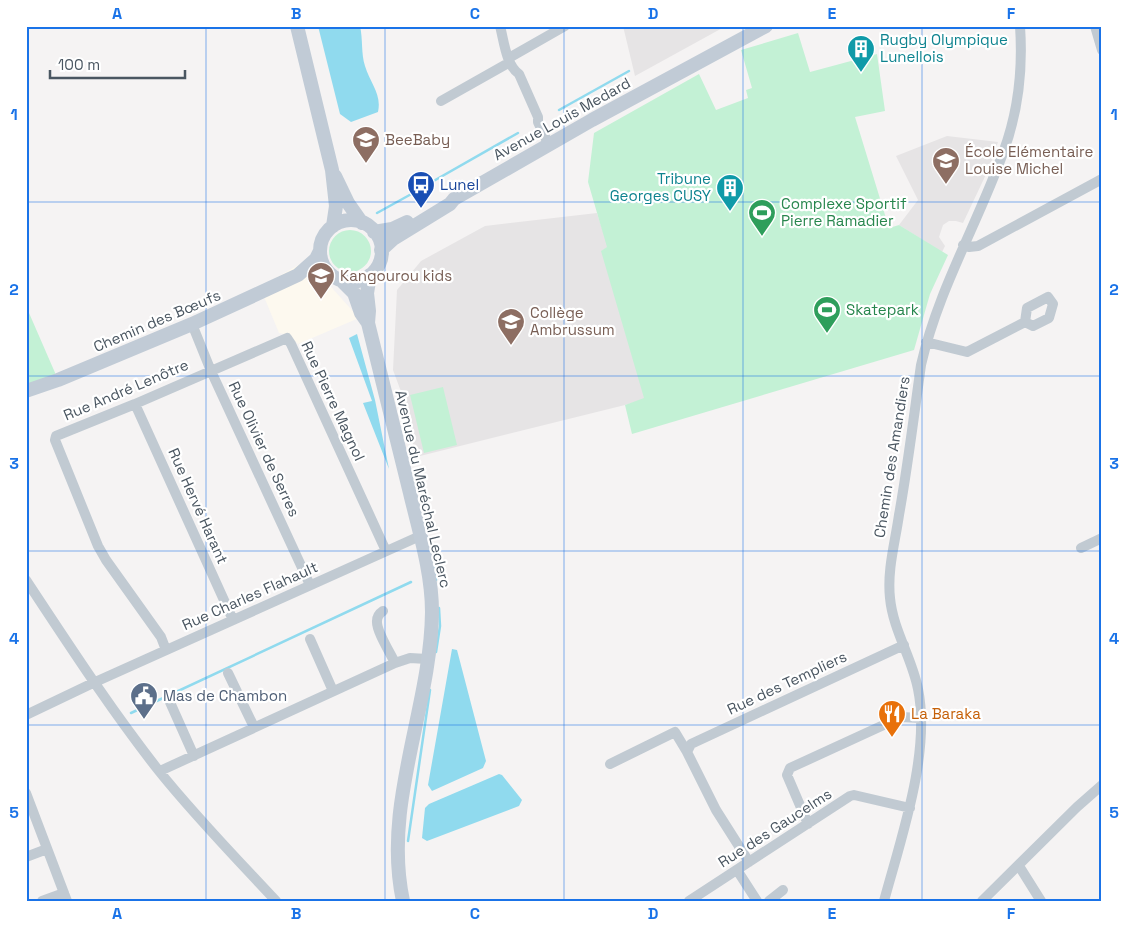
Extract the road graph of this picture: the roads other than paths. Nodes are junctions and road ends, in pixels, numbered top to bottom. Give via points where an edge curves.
1 (297, 26) edge
2 (500, 26) edge
3 (565, 26) edge
4 (750, 26) edge
5 (766, 26) edge
6 (1020, 26) edge
7 (1095, 26) edge
8 (1102, 50) edge
9 (511, 64) junction
10 (441, 101) dead end
11 (546, 139) junction
12 (332, 170) junction
13 (1102, 179) edge
14 (362, 223) junction
15 (333, 226) junction
16 (374, 232) junction
17 (963, 244) junction
18 (381, 250) junction
19 (320, 251) junction
20 (298, 275) junction
21 (370, 275) junction
22 (336, 277) junction
23 (1025, 322) dead end
24 (368, 323) junction
25 (192, 324) junction
26 (926, 342) junction
27 (211, 371) junction
28 (26, 391) edge
29 (135, 404) junction
30 (420, 536) junction
31 (1102, 538) edge
32 (1082, 548) dead end
33 (386, 551) junction
34 (26, 580) edge
35 (310, 585) junction
36 (383, 611) dead end
37 (233, 620) junction
38 (310, 639) dead end
39 (904, 645) junction
40 (166, 650) junction
41 (427, 660) junction
42 (395, 663) junction
43 (228, 673) dead end
44 (93, 683) junction
45 (333, 691) junction
46 (169, 700) dead end
47 (26, 715) edge
48 (921, 718) junction
49 (254, 727) junction
50 (687, 752) junction
51 (194, 756) junction
52 (610, 764) dead end
53 (160, 771) junction
54 (1101, 787) edge
55 (26, 793) edge
56 (910, 808) junction
57 (30, 814) edge
58 (808, 824) junction
59 (48, 849) junction
60 (26, 857) edge
61 (749, 862) junction
62 (1019, 866) junction
63 (737, 870) junction
64 (783, 890) dead end
65 (66, 897) edge
66 (42, 901) edge
67 (276, 901) edge
68 (403, 901) edge
69 (689, 901) edge
70 (756, 901) edge
71 (769, 901) edge
72 (884, 901) edge
73 (982, 901) edge
74 (1041, 901) edge

1 - 12 street
2 - 9 street
3 - 9 street
4 - 11 street, Avenue Louis Medard
5 - 18 street, Avenue Louis Medard via 454,199
6 - 17 street, Chemin des Amandiers via 1021,61 1013,121 1004,152
7 - 8 street
9 - 10 street
9 - 11 street via 519,74
11 - 16 street, Avenue Louis Medard via 403,224
12 - 14 street
12 - 15 street via 336,206
13 - 17 street via 978,246
14 - 15 street via 350,220
14 - 16 street
15 - 19 street via 325,234
16 - 18 street
17 - 26 street, Chemin des Amandiers
18 - 21 street via 377,266
19 - 20 street, Chemin des Bœufs via 316,260
19 - 22 street via 322,261
20 - 22 street, Chemin des Bœufs
20 - 25 street, Chemin des Bœufs
21 - 22 street via 355,282
21 - 24 street, Avenue du Maréchal Leclerc
22 - 24 street, Avenue du Maréchal Leclerc via 354,293
23 - 26 street via 967,352
24 - 30 street, Avenue du Maréchal Leclerc
25 - 27 street, Rue Olivier de Serres
25 - 28 street, Chemin des Bœufs
26 - 39 street, Chemin des Amandiers via 892,559 890,599
27 - 29 street, Rue André Lenôtre
27 - 33 street, Rue Pierre Magnol via 288,340
27 - 35 street, Rue Olivier de Serres
29 - 37 street, Rue Hervé Harant
29 - 40 street, Rue André Lenôtre via 56,436 55,440 98,546 161,637
30 - 33 street, Rue Charles Flahault
30 - 41 street, Avenue du Maréchal Leclerc via 432,599
31 - 32 street
33 - 35 street, Rue Charles Flahault
34 - 44 street
35 - 37 street, Rue Charles Flahault
36 - 42 street via 376,621
37 - 40 street, Rue Charles Flahault
38 - 45 street
39 - 48 street, Chemin des Amandiers via 918,687
39 - 50 street, Rue des Templiers via 691,744
40 - 44 street, Rue Charles Flahault
41 - 42 street via 410,658
41 - 68 street, Avenue du Maréchal Leclerc via 400,818 397,864
42 - 45 street
43 - 49 street
44 - 47 street, Rue Charles Flahault
44 - 53 street
45 - 49 street
46 - 51 street
48 - 56 street, Chemin des Amandiers
48 - 58 street via 900,717 790,768 787,775
49 - 51 street
50 - 52 street via 675,732
50 - 61 street via 716,810
51 - 53 street
53 - 67 street
54 - 62 street via 1076,806
55 - 57 street
56 - 58 street, Rue des Gaucelms via 854,795
56 - 72 street, Chemin des Amandiers
57 - 59 street
58 - 61 street, Rue des Gaucelms
59 - 60 street
59 - 65 street
61 - 63 street, Rue des Gaucelms
62 - 73 street
62 - 74 street
63 - 69 street, Rue des Gaucelms
63 - 70 street
64 - 71 street
65 - 66 street

